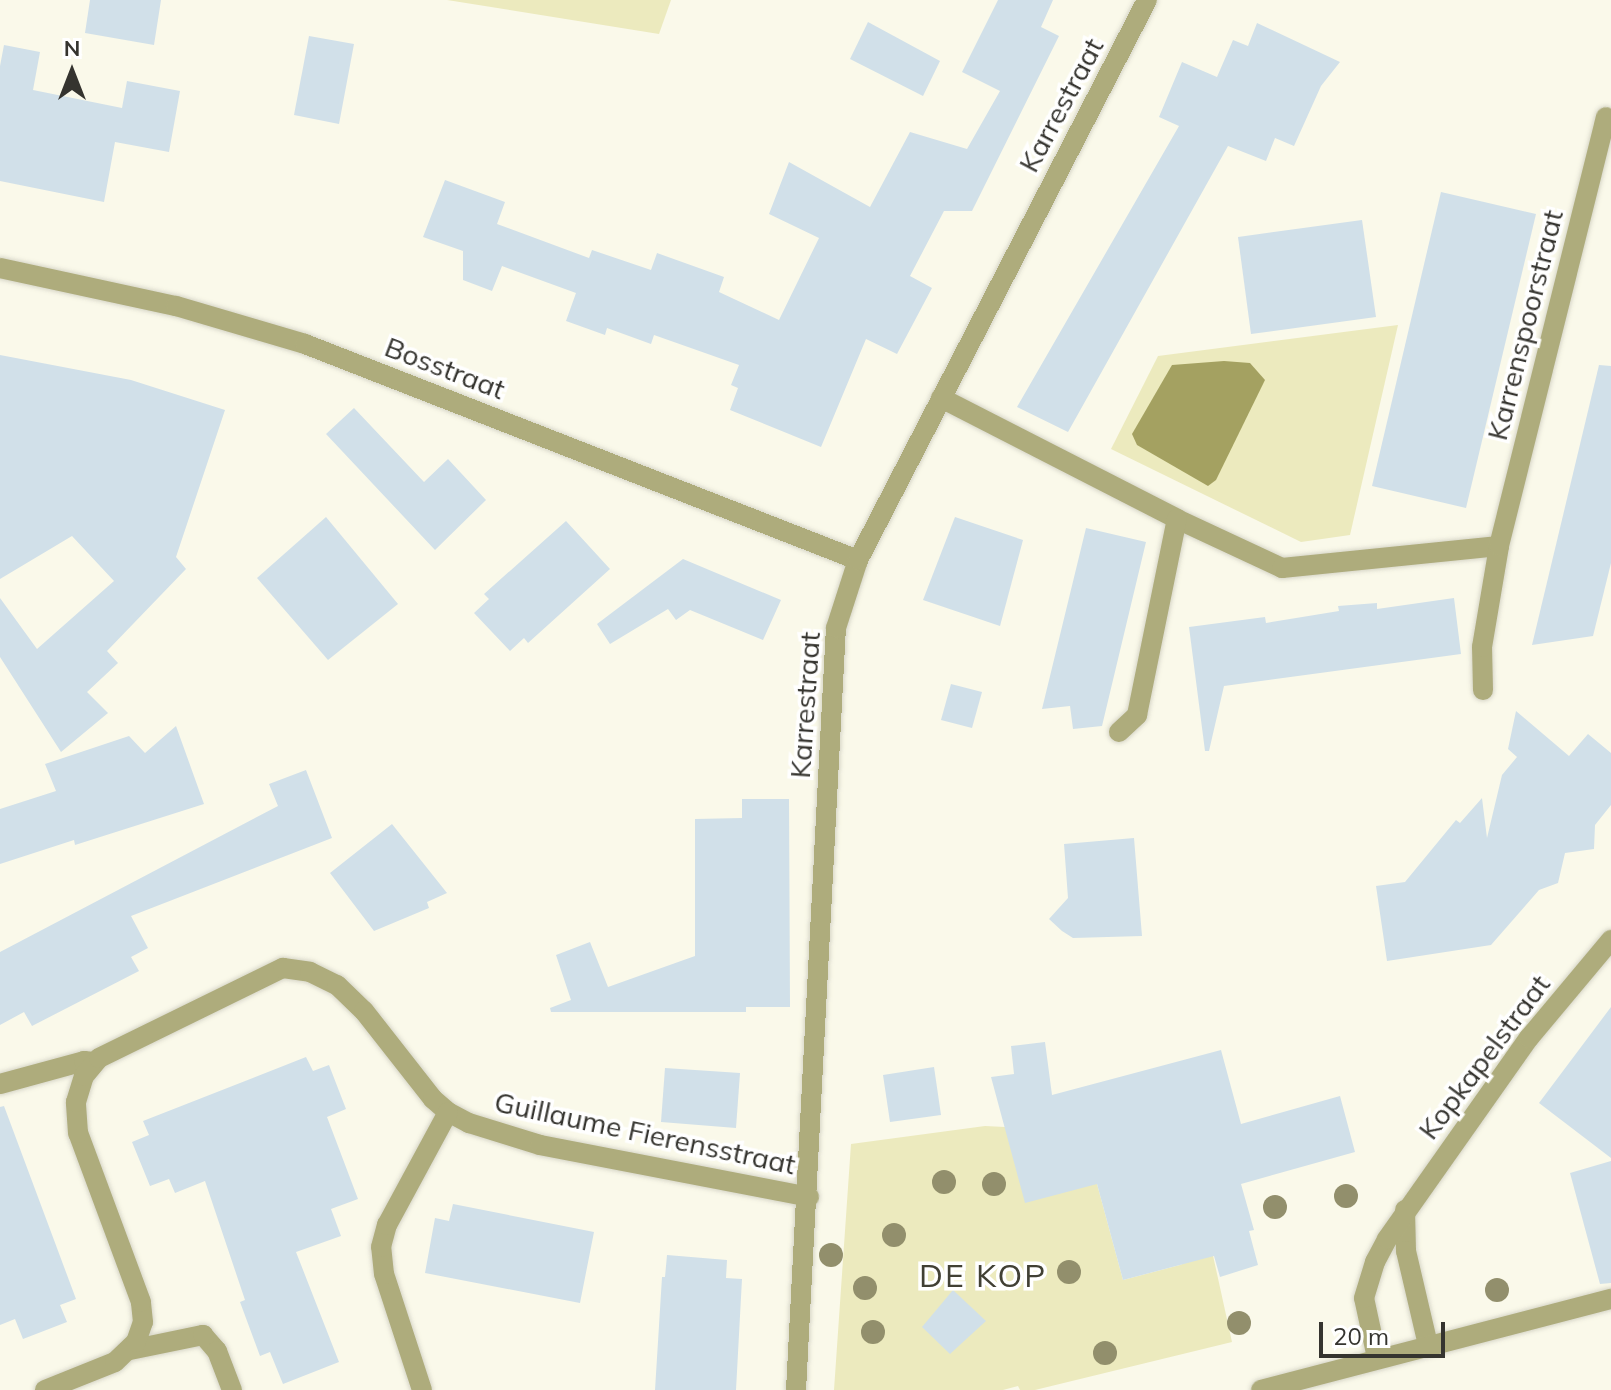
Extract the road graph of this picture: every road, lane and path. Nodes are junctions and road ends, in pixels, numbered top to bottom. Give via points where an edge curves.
1 (1147, 0) edge
2 (1606, 117) dead end
3 (0, 268) edge
4 (941, 398) junction
5 (1177, 519) junction
6 (1499, 546) junction
7 (858, 560) junction
8 (1483, 690) dead end
9 (1119, 732) dead end
10 (1611, 940) edge
11 (94, 1062) junction
12 (0, 1084) edge
13 (448, 1112) junction
14 (809, 1197) junction
15 (1405, 1210) junction
16 (1611, 1299) edge
17 (1428, 1345) junction
18 (130, 1350) junction
19 (1377, 1358) junction
20 (45, 1390) edge
21 (232, 1390) edge
22 (422, 1390) edge
23 (796, 1390) edge
24 (1261, 1390) edge

1 - 4 street, Karrestraat
2 - 6 street, Karrenspoorstraat
3 - 7 street, Bosstraat via 176,306 305,344
4 - 5 street
4 - 7 street, Karrestraat
5 - 6 street via 1282,568
5 - 9 street via 1137,715
6 - 8 street, Karrenspoorstraat via 1482,647
7 - 14 street, Karrestraat via 836,628 830,696
10 - 15 street, Kopkapelstraat via 1529,1038
11 - 12 street, Guillaume Fierensstraat
11 - 13 street, Guillaume Fierensstraat via 265,975 298,968 324,977 350,996
11 - 18 street via 79,1088 75,1118 141,1302 141,1332
13 - 14 street, Guillaume Fierensstraat via 540,1145
13 - 22 street via 387,1225 381,1247 384,1274
14 - 23 street, Karrestraat
15 - 17 street via 1406,1251
15 - 19 street, Kopkapelstraat via 1375,1262 1364,1298
16 - 17 street
17 - 19 street
18 - 20 street via 115,1362
18 - 21 street via 203,1335 217,1351
19 - 24 street

